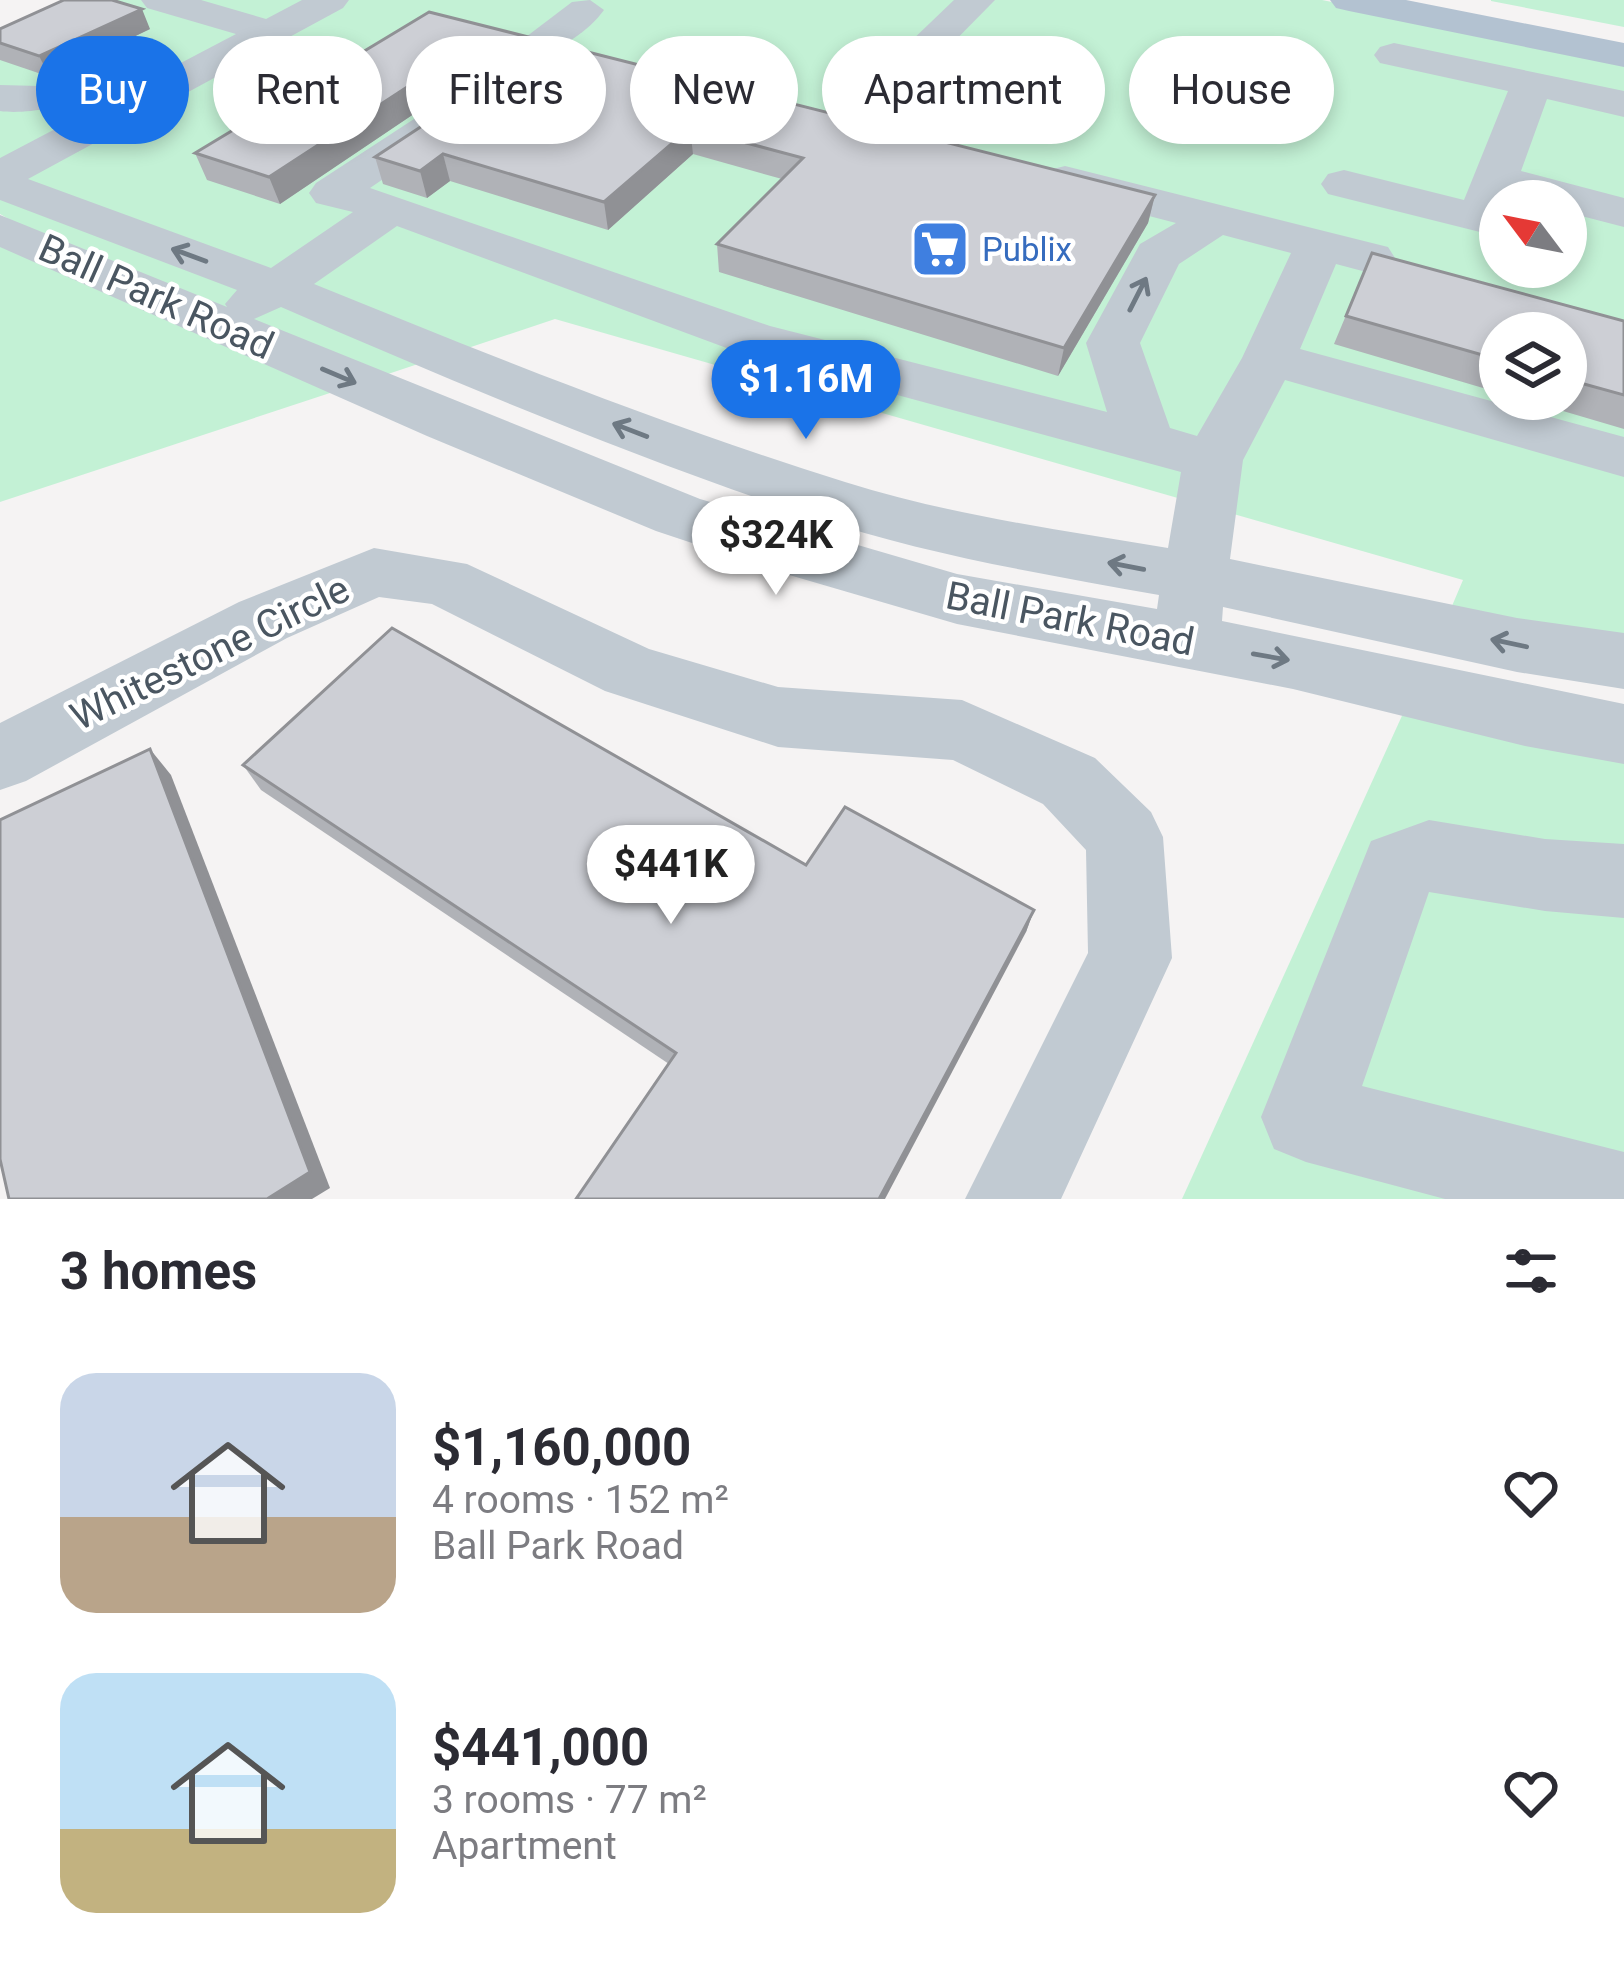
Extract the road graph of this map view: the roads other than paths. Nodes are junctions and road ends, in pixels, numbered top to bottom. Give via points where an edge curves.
1 (160, 0) edge
2 (330, 0) edge
3 (976, 0) edge
4 (1349, 0) edge
5 (1426, 0) edge
6 (1469, 2) edge
7 (584, 10) dead end
8 (214, 16) junction
9 (268, 32) junction
10 (1624, 32) edge
11 (534, 36) edge
12 (939, 36) edge
13 (1394, 55) dead end
14 (1624, 55) edge
15 (1532, 83) junction
16 (0, 98) edge
17 (1624, 104) edge
18 (804, 112) edge
19 (822, 117) edge
20 (406, 143) edge
21 (1021, 169) edge
22 (0, 180) edge
23 (1500, 180) edge
24 (1344, 184) dead end
25 (1479, 204) edge
26 (392, 208) junction
27 (1587, 211) edge
28 (1624, 213) edge
29 (1216, 219) junction
30 (0, 229) edge
31 (1319, 245) junction
32 (1587, 245) edge
33 (1624, 255) edge
34 (1370, 258) edge
35 (279, 288) junction
36 (216, 324) junction
37 (1269, 358) junction
38 (1145, 442) junction
39 (1624, 457) edge
40 (1213, 460) junction
41 (1192, 578) junction
42 (1186, 642) junction
43 (1624, 662) edge
44 (1624, 734) edge
45 (0, 759) edge
46 (1624, 881) edge
47 (1624, 1198) edge
48 (1012, 1199) edge

1 - 8 street
2 - 9 street
3 - 12 street
4 - 14 main road
5 - 6 main road
6 - 10 main road
7 - 11 street
8 - 9 street
8 - 16 street via 58,94
9 - 22 street
13 - 15 street
15 - 17 street
15 - 23 street
18 - 19 street
20 - 26 street via 332,193
21 - 29 street
35 -> 22 street, Ball Park Road
24 - 25 street
26 - 35 street
26 - 38 street via 751,338
27 - 28 street
29 - 31 street
38 -> 29 street via 1113,343 1158,255
30 - 36 street, Ball Park Road
31 - 34 street
31 - 37 street
32 - 33 street
35 - 36 street
41 -> 35 street, Ball Park Road via 974,538 835,502 523,390
36 -> 42 street, Ball Park Road via 678,515 957,599
37 - 39 street
37 - 40 street
38 - 40 street
40 - 41 street
41 - 42 street
43 -> 41 street, Ball Park Road
42 -> 44 street, Ball Park Road
45 - 48 street, Whitestone Circle via 263,620 374,572 444,580 630,671 778,717 962,730 1069,781 1124,837 1130,958
46 - 47 street via 1429,856 1399,866 1306,1117

